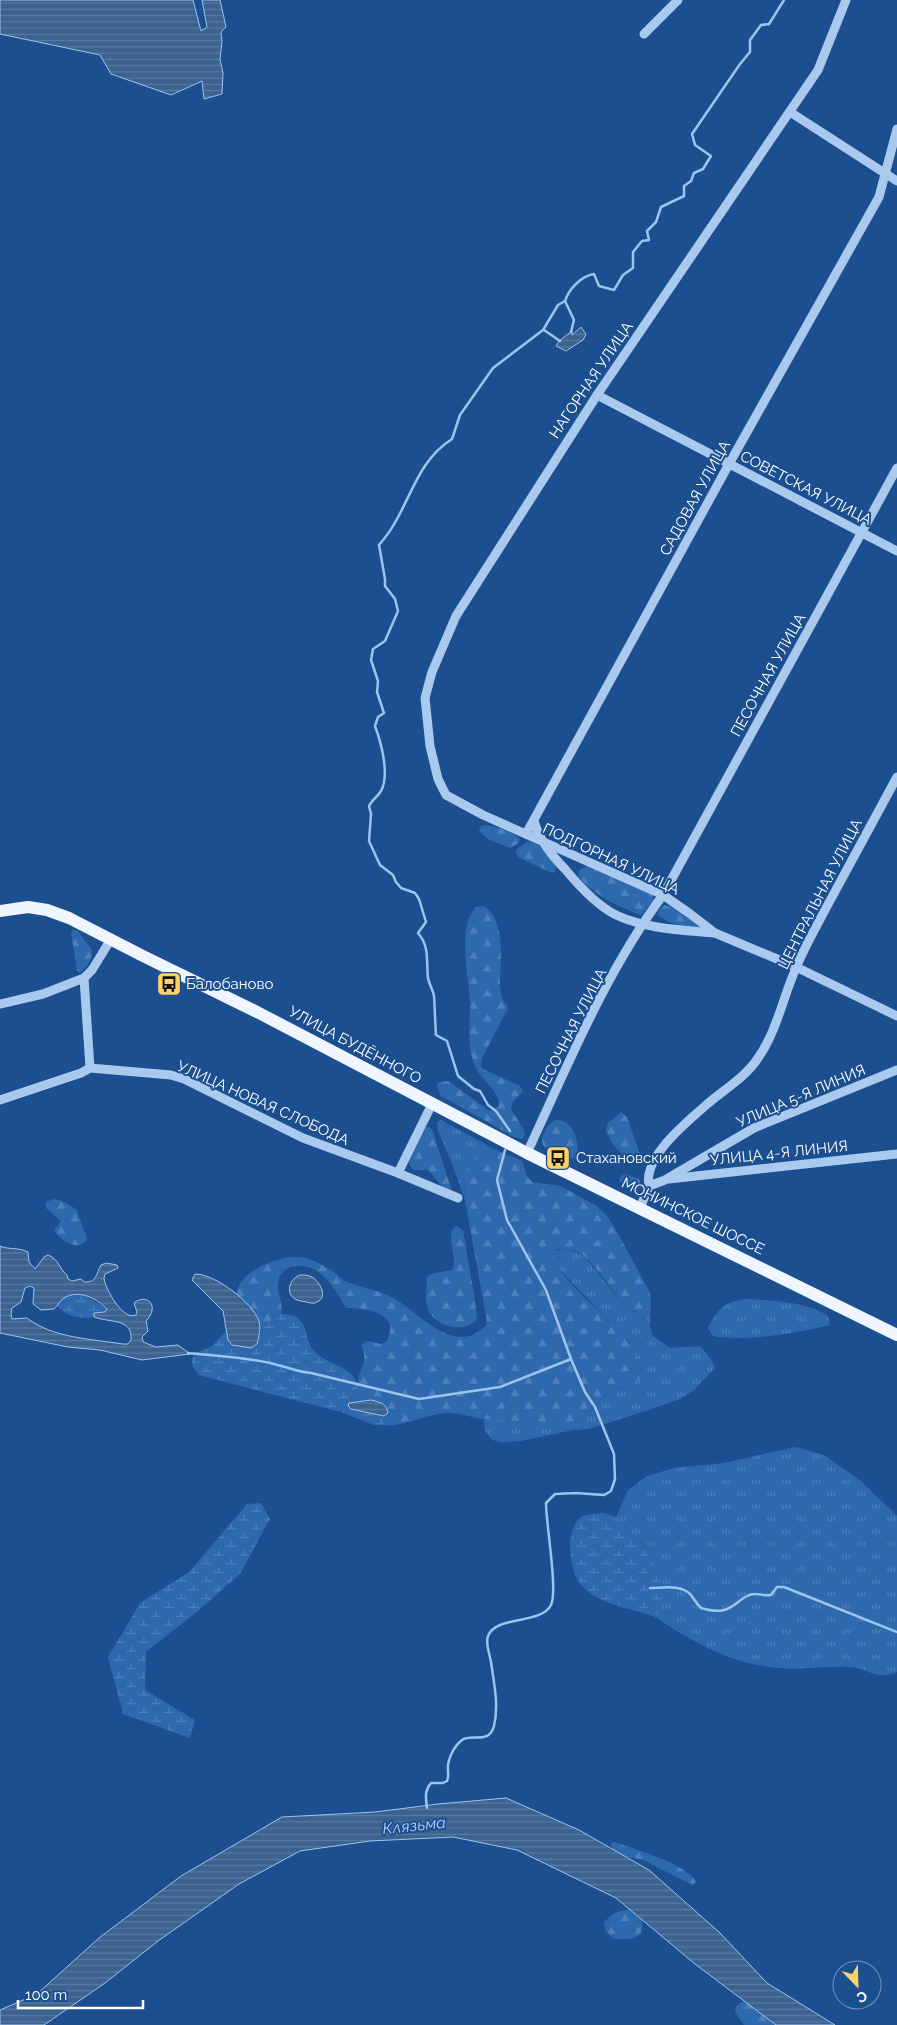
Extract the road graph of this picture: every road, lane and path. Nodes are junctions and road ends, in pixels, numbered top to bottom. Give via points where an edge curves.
1 (678, 0) edge
2 (846, 0) edge
3 (644, 34) dead end
4 (790, 112) junction
5 (897, 129) edge
6 (886, 175) junction
7 (897, 181) edge
8 (597, 395) junction
9 (730, 464) junction
10 (897, 468) edge
11 (862, 532) junction
12 (897, 551) edge
13 (897, 777) edge
14 (446, 795) joint
15 (534, 821) junction
16 (526, 834) junction
17 (543, 840) junction
18 (663, 895) junction
19 (0, 912) edge
20 (642, 924) junction
21 (715, 933) junction
22 (111, 939) junction
23 (796, 967) junction
24 (84, 978) junction
25 (0, 1004) edge
26 (897, 1016) edge
27 (90, 1068) junction
28 (897, 1070) edge
29 (0, 1100) edge
30 (427, 1102) junction
31 (527, 1153) junction
32 (897, 1154) edge
33 (398, 1173) junction
34 (665, 1180) junction
35 (649, 1186) junction
36 (458, 1198) dead end
37 (640, 1208) junction
38 (897, 1335) edge

1 - 3 street
2 - 4 street, НАГОРНАЯ УЛИЦА via 818,70
4 - 6 street
4 - 8 street, НАГОРНАЯ УЛИЦА
5 - 6 street, САДОВАЯ УЛИЦА
6 - 7 street
6 - 9 street, САДОВАЯ УЛИЦА via 879,197
8 - 9 street, СОВЕТСКАЯ УЛИЦА
8 - 14 street, НАГОРНАЯ УЛИЦА via 456,616 432,672 425,698 430,746 438,779
9 - 11 street, СОВЕТСКАЯ УЛИЦА
9 - 15 street, САДОВАЯ УЛИЦА
10 - 11 street, ПЕСОЧНАЯ УЛИЦА
11 - 12 street, СОВЕТСКАЯ УЛИЦА
11 - 18 street, ПЕСОЧНАЯ УЛИЦА
13 - 23 street, ЦЕНТРАЛЬНАЯ УЛИЦА
14 - 16 street, ПОДГОРНАЯ УЛИЦА
15 - 16 street, САДОВАЯ УЛИЦА
15 - 17 street
16 - 17 street, ПОДГОРНАЯ УЛИЦА
17 - 18 street, ПОДГОРНАЯ УЛИЦА
17 - 20 street via 556,860 597,902 615,914
18 - 20 street, ПЕСОЧНАЯ УЛИЦА
18 - 21 street, ПОДГОРНАЯ УЛИЦА
19 - 22 main road, УЛИЦА БУДЁННОГО via 28,908 47,910
20 - 21 street
20 - 31 street, ПЕСОЧНАЯ УЛИЦА via 580,1038
21 - 23 street, ПОДГОРНАЯ УЛИЦА
22 - 24 street
22 - 30 main road, УЛИЦА БУДЁННОГО
23 - 26 street, ПОДГОРНАЯ УЛИЦА
23 - 35 street, ЦЕНТРАЛЬНАЯ УЛИЦА via 770,1037 759,1057 747,1072 722,1090 662,1148 651,1164
24 - 25 street via 43,994
24 - 27 street
27 - 29 street, УЛИЦА НОВАЯ СЛОБОДА via 81,1074
27 - 33 street, УЛИЦА НОВАЯ СЛОБОДА via 184,1079 303,1138
28 - 34 street, УЛИЦА 5-Я ЛИНИЯ via 754,1128
30 - 31 main road, МОНИНСКОЕ ШОССЕ
30 - 33 street
31 - 37 main road, МОНИНСКОЕ ШОССЕ
32 - 34 street, УЛИЦА 4-Я ЛИНИЯ
33 - 36 street, УЛИЦА НОВАЯ СЛОБОДА
34 - 35 street
35 - 37 street, ЦЕНТРАЛЬНАЯ УЛИЦА
37 - 38 main road, МОНИНСКОЕ ШОССЕ

